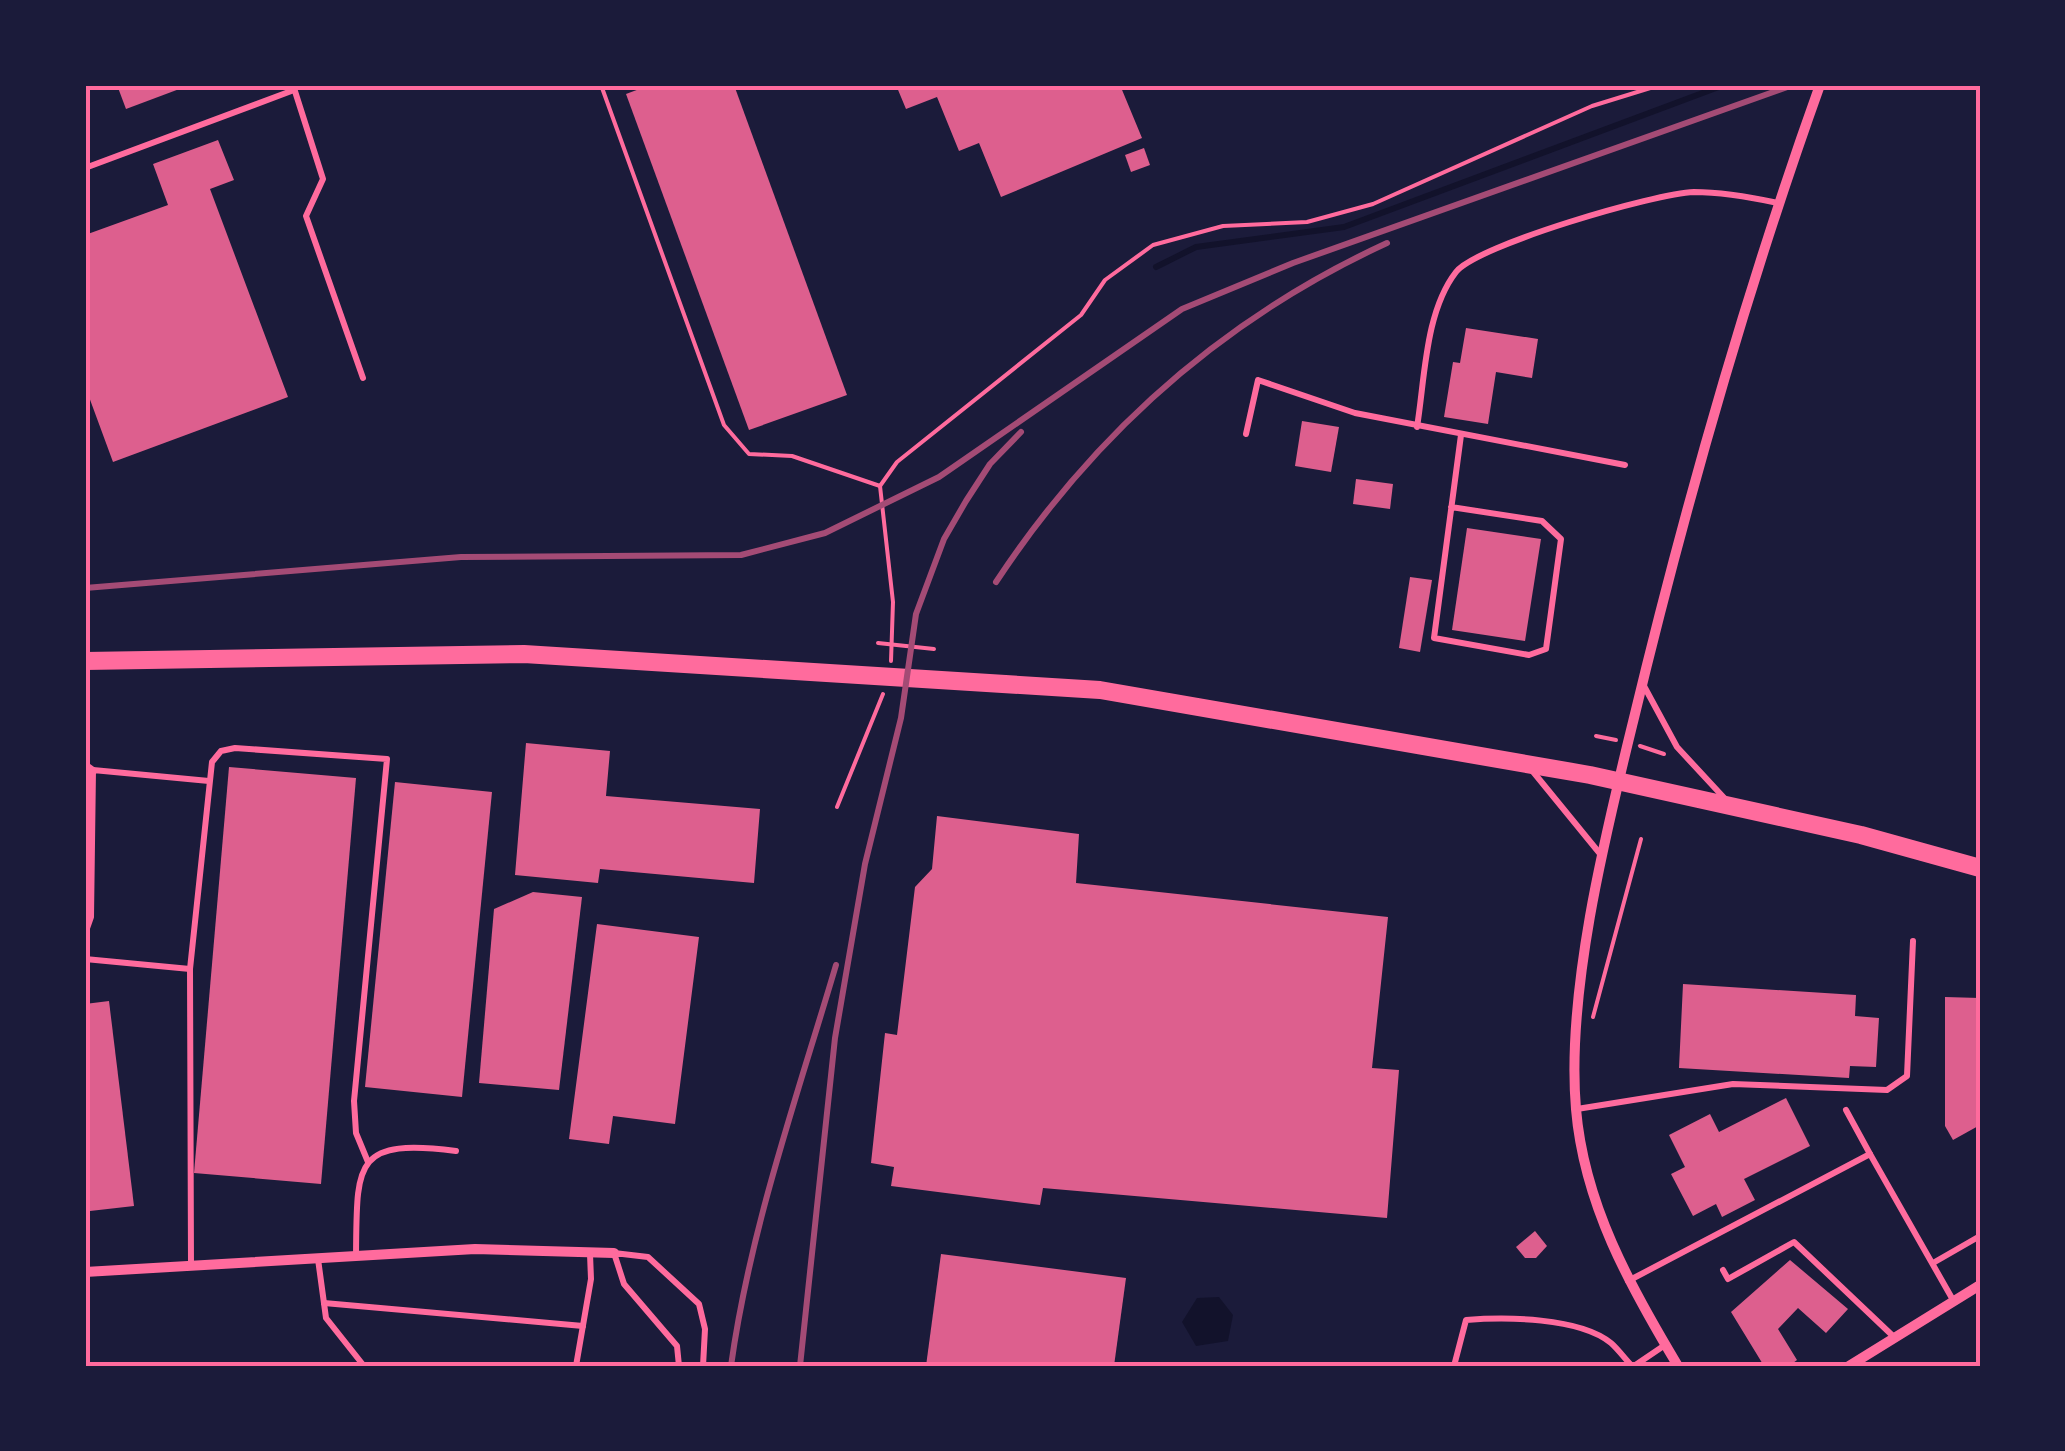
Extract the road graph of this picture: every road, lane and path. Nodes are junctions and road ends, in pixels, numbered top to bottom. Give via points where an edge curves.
1 (601, 85) edge
2 (1660, 85) edge
3 (1820, 85) edge
4 (294, 88) edge
5 (85, 168) edge
6 (1778, 203) junction
7 (363, 378) dead end
8 (1417, 426) junction
9 (1246, 434) dead end
10 (1460, 434) junction
11 (1625, 465) dead end
12 (880, 486) junction
13 (1451, 508) junction
14 (878, 644) dead end
15 (934, 648) dead end
16 (85, 662) edge
17 (891, 662) dead end
18 (887, 678) dead end
19 (1642, 683) junction
20 (85, 764) edge
21 (1526, 764) junction
22 (93, 770) junction
23 (1619, 781) junction
24 (209, 782) junction
25 (1731, 806) junction
26 (837, 807) dead end
27 (1641, 839) dead end
28 (1602, 856) junction
29 (1980, 868) edge
30 (85, 934) edge
31 (1913, 941) dead end
32 (85, 959) edge
33 (190, 970) junction
34 (1593, 1019) dead end
35 (1576, 1109) junction
36 (1846, 1110) dead end
37 (456, 1151) dead end
38 (1870, 1154) junction
39 (368, 1162) junction
40 (1980, 1236) edge
41 (614, 1252) junction
42 (590, 1253) junction
43 (356, 1256) junction
44 (318, 1258) junction
45 (1932, 1264) junction
46 (190, 1265) junction
47 (1723, 1270) dead end
48 (85, 1272) edge
49 (1628, 1282) junction
50 (1980, 1284) edge
51 (1954, 1301) junction
52 (324, 1304) junction
53 (583, 1326) junction
54 (1895, 1338) junction
55 (1665, 1344) junction
56 (364, 1366) edge
57 (576, 1366) edge
58 (679, 1366) edge
59 (703, 1366) edge
60 (1454, 1366) edge
61 (1633, 1366) edge
62 (1678, 1366) edge
63 (1849, 1366) edge

1 - 12 path via 724,425 748,454 792,456
2 - 12 path via 1592,106 1373,204 1307,222 1224,226 1152,245 1105,280 1080,315 896,462
3 - 6 street
4 - 5 lane
4 - 7 lane via 323,179 306,216
6 - 8 lane via 1691,192 1482,252 1457,270 1438,306
6 - 19 street via 1715,402
8 - 9 lane via 1258,380
8 - 10 lane
10 - 11 lane
10 - 13 lane
12 - 17 path via 893,602
13 - 13 lane via 1434,638 1530,655 1546,649 1561,540 1542,521
14 - 15 path
16 - 21 main road via 524,654 1100,690
18 - 26 path
19 - 23 street
19 - 25 lane via 1677,746
20 - 22 lane
21 - 23 main road
21 - 28 lane
22 - 24 lane
22 - 30 lane via 91,917
23 - 25 main road
23 - 28 street
24 - 33 lane
24 - 39 lane via 221,750 235,748 387,759 354,1101
25 - 29 main road
27 - 34 path
28 - 35 street via 1576,1035
31 - 35 lane via 1906,1076 1886,1090 1733,1084
32 - 33 lane
33 - 46 lane
35 - 49 street via 1586,1167
36 - 38 lane
37 - 39 lane via 406,1145 384,1149
38 - 45 lane
38 - 49 lane
39 - 43 lane via 357,1199
40 - 45 lane
41 - 42 street
41 - 58 lane via 624,1284 678,1346
41 - 59 lane via 648,1257 699,1304
42 - 43 street via 475,1249
42 - 53 lane
43 - 44 street
44 - 46 street
44 - 52 lane
45 - 51 lane
46 - 48 street
47 - 54 lane via 1728,1279 1794,1242
49 - 55 street
50 - 51 street
51 - 54 street
52 - 53 lane
52 - 56 lane via 326,1318
53 - 57 lane
54 - 63 street
55 - 61 lane
55 - 62 street
60 - 61 lane via 1460,1330 1466,1320 1480,1319 1554,1322 1609,1341

